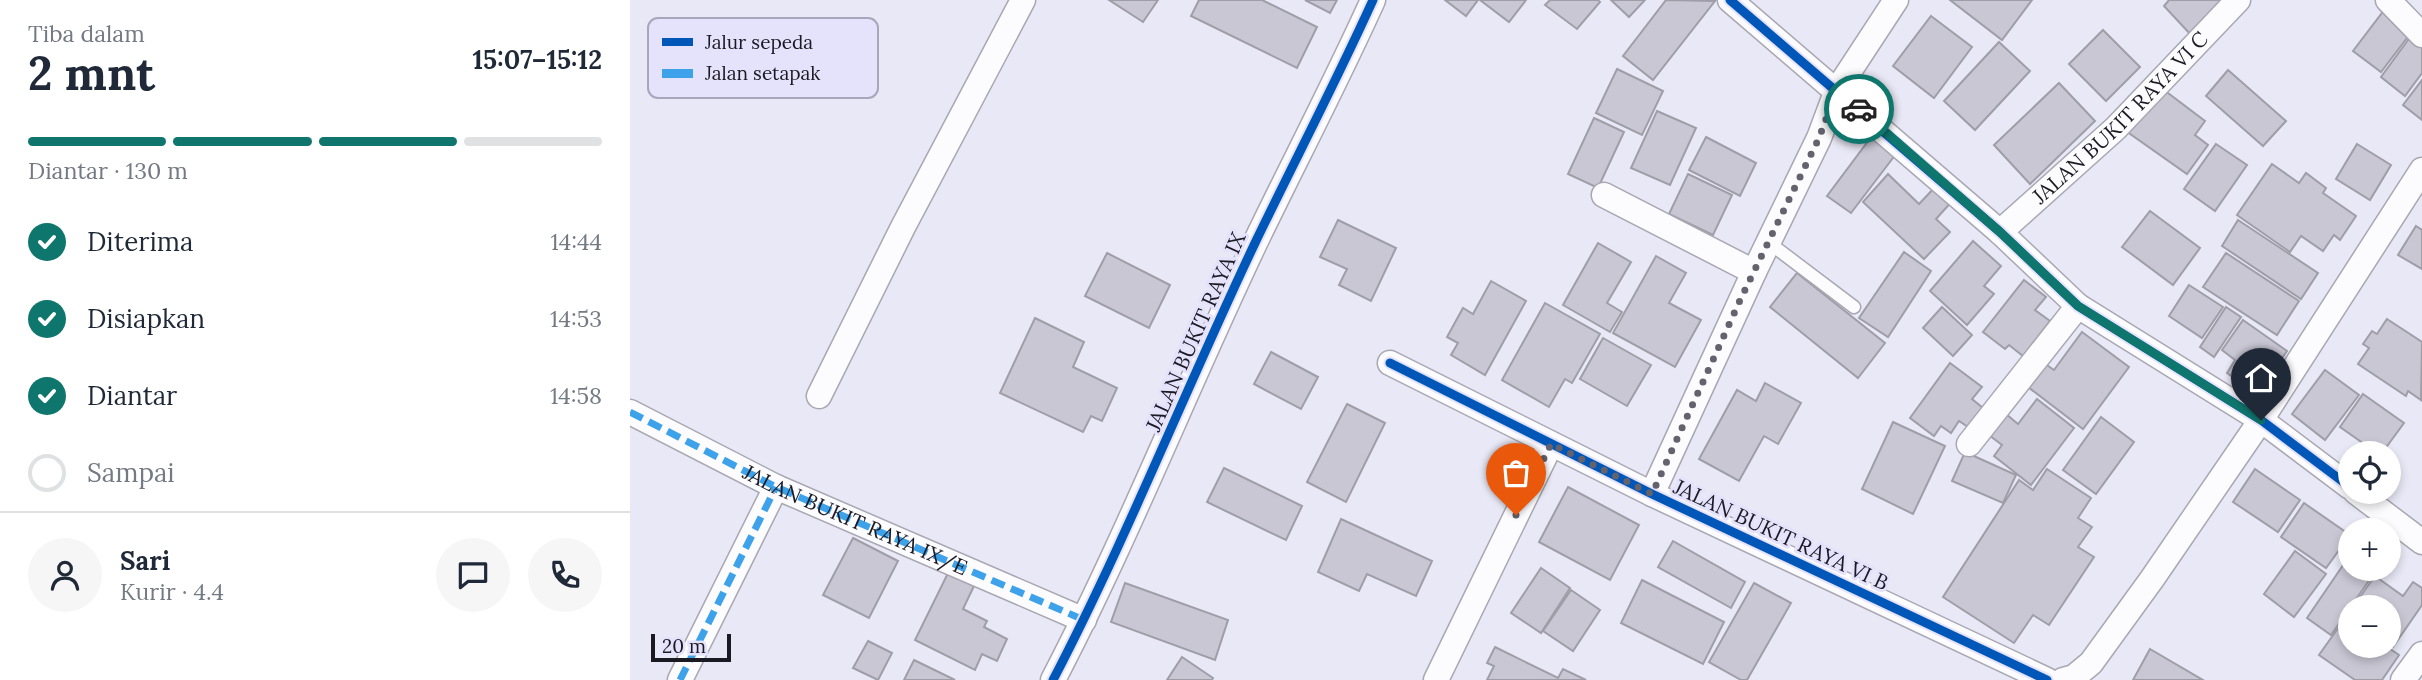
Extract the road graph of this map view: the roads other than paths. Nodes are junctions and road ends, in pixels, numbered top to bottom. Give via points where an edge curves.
1 (1023, 0) edge
2 (1373, 0) edge
3 (1730, 0) edge
4 (1896, 0) edge
5 (2238, 0) edge
6 (2388, 0) edge
7 (2422, 35) edge
8 (1837, 90) junction
9 (2422, 170) edge
10 (1604, 195) dead end
11 (2000, 232) junction
12 (1768, 242) junction
13 (1754, 272) junction
14 (2078, 306) junction
15 (1854, 307) dead end
16 (1390, 363) dead end
17 (819, 396) dead end
18 (630, 412) edge
19 (2261, 420) junction
20 (1551, 444) junction
21 (1969, 444) dead end
22 (2338, 478) edge
23 (776, 487) junction
24 (1652, 494) junction
25 (2372, 504) edge
26 (2422, 542) edge
27 (1084, 620) junction
28 (2422, 654) edge
29 (680, 680) edge
30 (1053, 680) edge
31 (1436, 680) edge
32 (2047, 680) edge
33 (2063, 680) edge
34 (2403, 680) edge

1 - 17 street
2 - 27 street, JALAN BUKIT RAYA IX via 1255,243
3 - 8 street
4 - 8 street
5 - 11 street, JALAN BUKIT RAYA VI C via 2116,128
6 - 7 street
8 - 11 street
8 - 12 street
9 - 19 street
10 - 13 street
11 - 14 street
12 - 13 street
12 - 15 lane
13 - 24 street
14 - 19 street
14 - 21 street
16 - 20 street, JALAN BUKIT RAYA VI B
18 - 23 street, JALAN BUKIT RAYA IX/E
19 - 22 street
19 - 33 street via 2091,663
20 - 24 street, JALAN BUKIT RAYA VI B
20 - 31 street
23 - 27 street, JALAN BUKIT RAYA IX/E
23 - 29 street
24 - 32 street, JALAN BUKIT RAYA VI B
25 - 26 street
27 - 30 street, JALAN BUKIT RAYA IX
28 - 34 street

